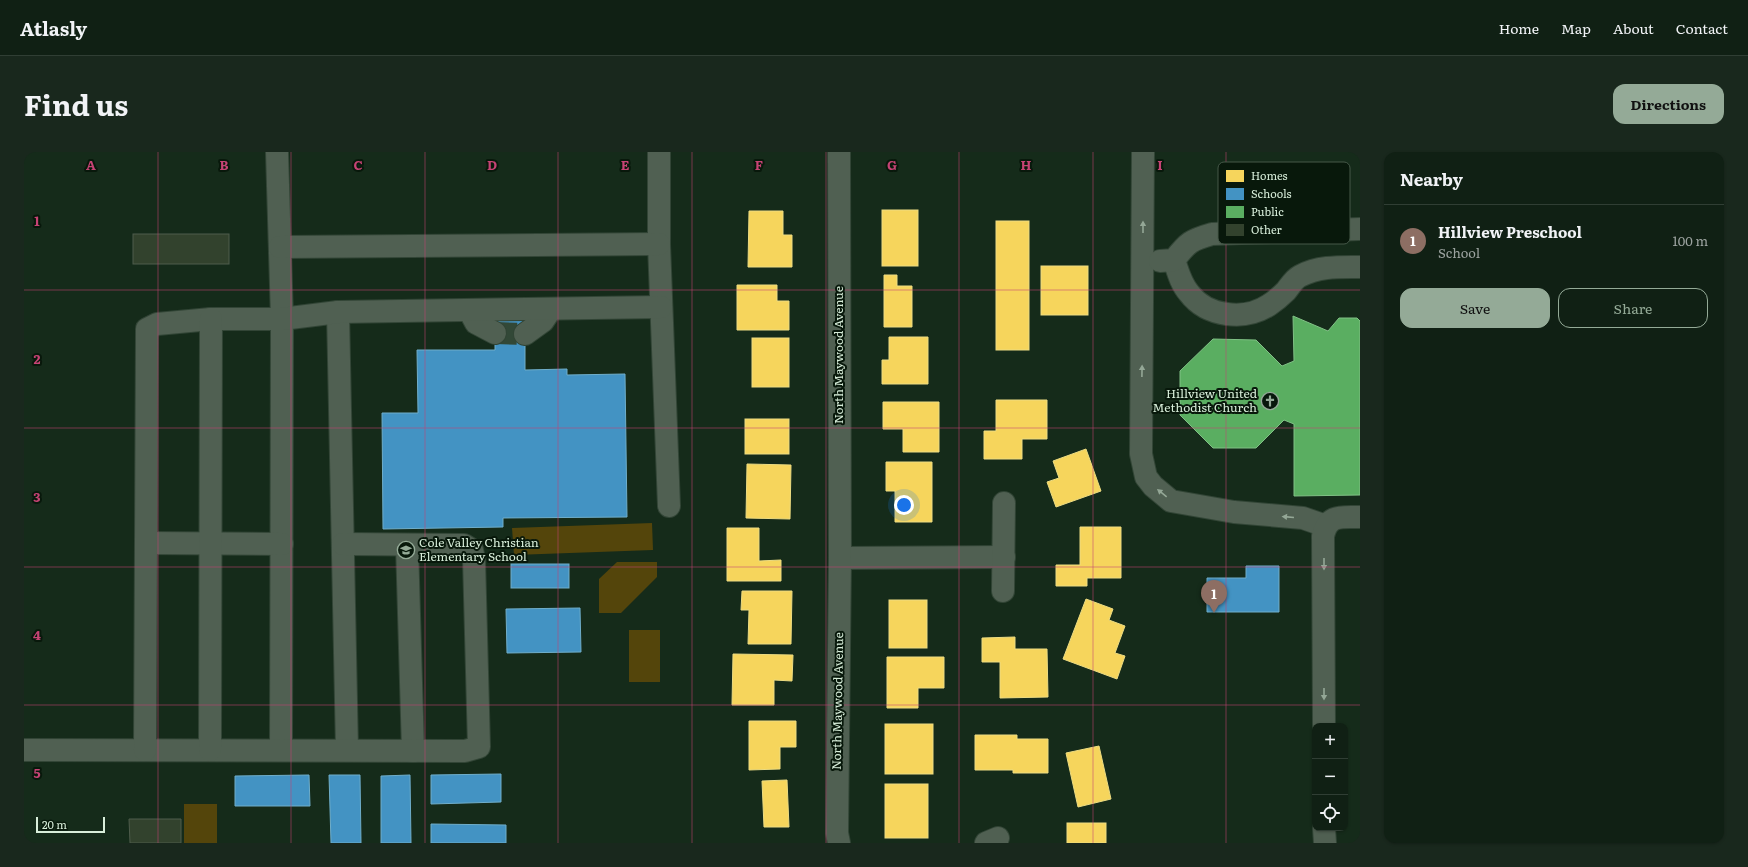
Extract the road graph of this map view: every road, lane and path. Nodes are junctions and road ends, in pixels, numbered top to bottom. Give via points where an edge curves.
1 (277, 152) edge
2 (659, 152) edge
3 (839, 152) edge
4 (1143, 152) edge
5 (1350, 229) edge
6 (1360, 229) edge
7 (1218, 234) edge
8 (659, 244) junction
9 (280, 247) junction
10 (1174, 260) junction
11 (1143, 262) junction
12 (1360, 267) edge
13 (661, 307) junction
14 (551, 309) junction
15 (469, 310) junction
16 (338, 312) junction
17 (211, 319) junction
18 (282, 319) junction
19 (495, 333) tunnel mouth
20 (525, 334) tunnel mouth
21 (1004, 503) dead end
22 (669, 506) dead end
23 (1360, 517) edge
24 (1326, 526) junction
25 (146, 543) junction
26 (210, 543) junction
27 (282, 544) junction
28 (343, 544) junction
29 (407, 545) junction
30 (1004, 557) junction
31 (840, 558) junction
32 (1003, 591) dead end
33 (1324, 723) edge
34 (24, 750) edge
35 (145, 750) junction
36 (210, 750) junction
37 (281, 750) junction
38 (347, 750) junction
39 (413, 751) junction
40 (1324, 831) edge
41 (839, 843) edge
42 (1325, 843) edge

1 - 9 street
2 - 8 street
3 - 31 street, North Maywood Avenue
11 -> 4 street
5 - 6 street
7 - 10 street via 1193,239
8 - 9 street
8 - 13 street
9 - 18 street
10 - 11 street
10 - 12 street via 1189,294 1200,304 1222,314 1259,311 1285,292 1299,276 1321,268
24 -> 11 street via 1303,518 1234,512 1171,501 1146,477 1141,454
13 - 14 street
13 - 22 street
14 - 15 street
14 - 20 street via 543,320
15 - 16 street
15 - 19 street via 476,323
16 - 18 street
16 - 28 street
17 - 18 street
17 - 25 street via 157,324 147,329
17 - 26 street
18 - 27 street
21 - 30 street
23 - 24 street via 1333,519
24 -> 33 street via 1323,536
25 - 26 street
25 - 35 street
26 - 27 street
26 - 36 street
27 - 37 street
28 - 29 street
28 - 38 street
29 - 39 street
29 - 39 street via 464,545 472,550 474,559 479,747 465,751
30 - 31 street
30 - 32 street
31 - 41 street, North Maywood Avenue via 837,825
34 - 35 street
35 - 36 street
36 - 37 street
37 - 38 street
38 - 39 street
40 - 42 street

